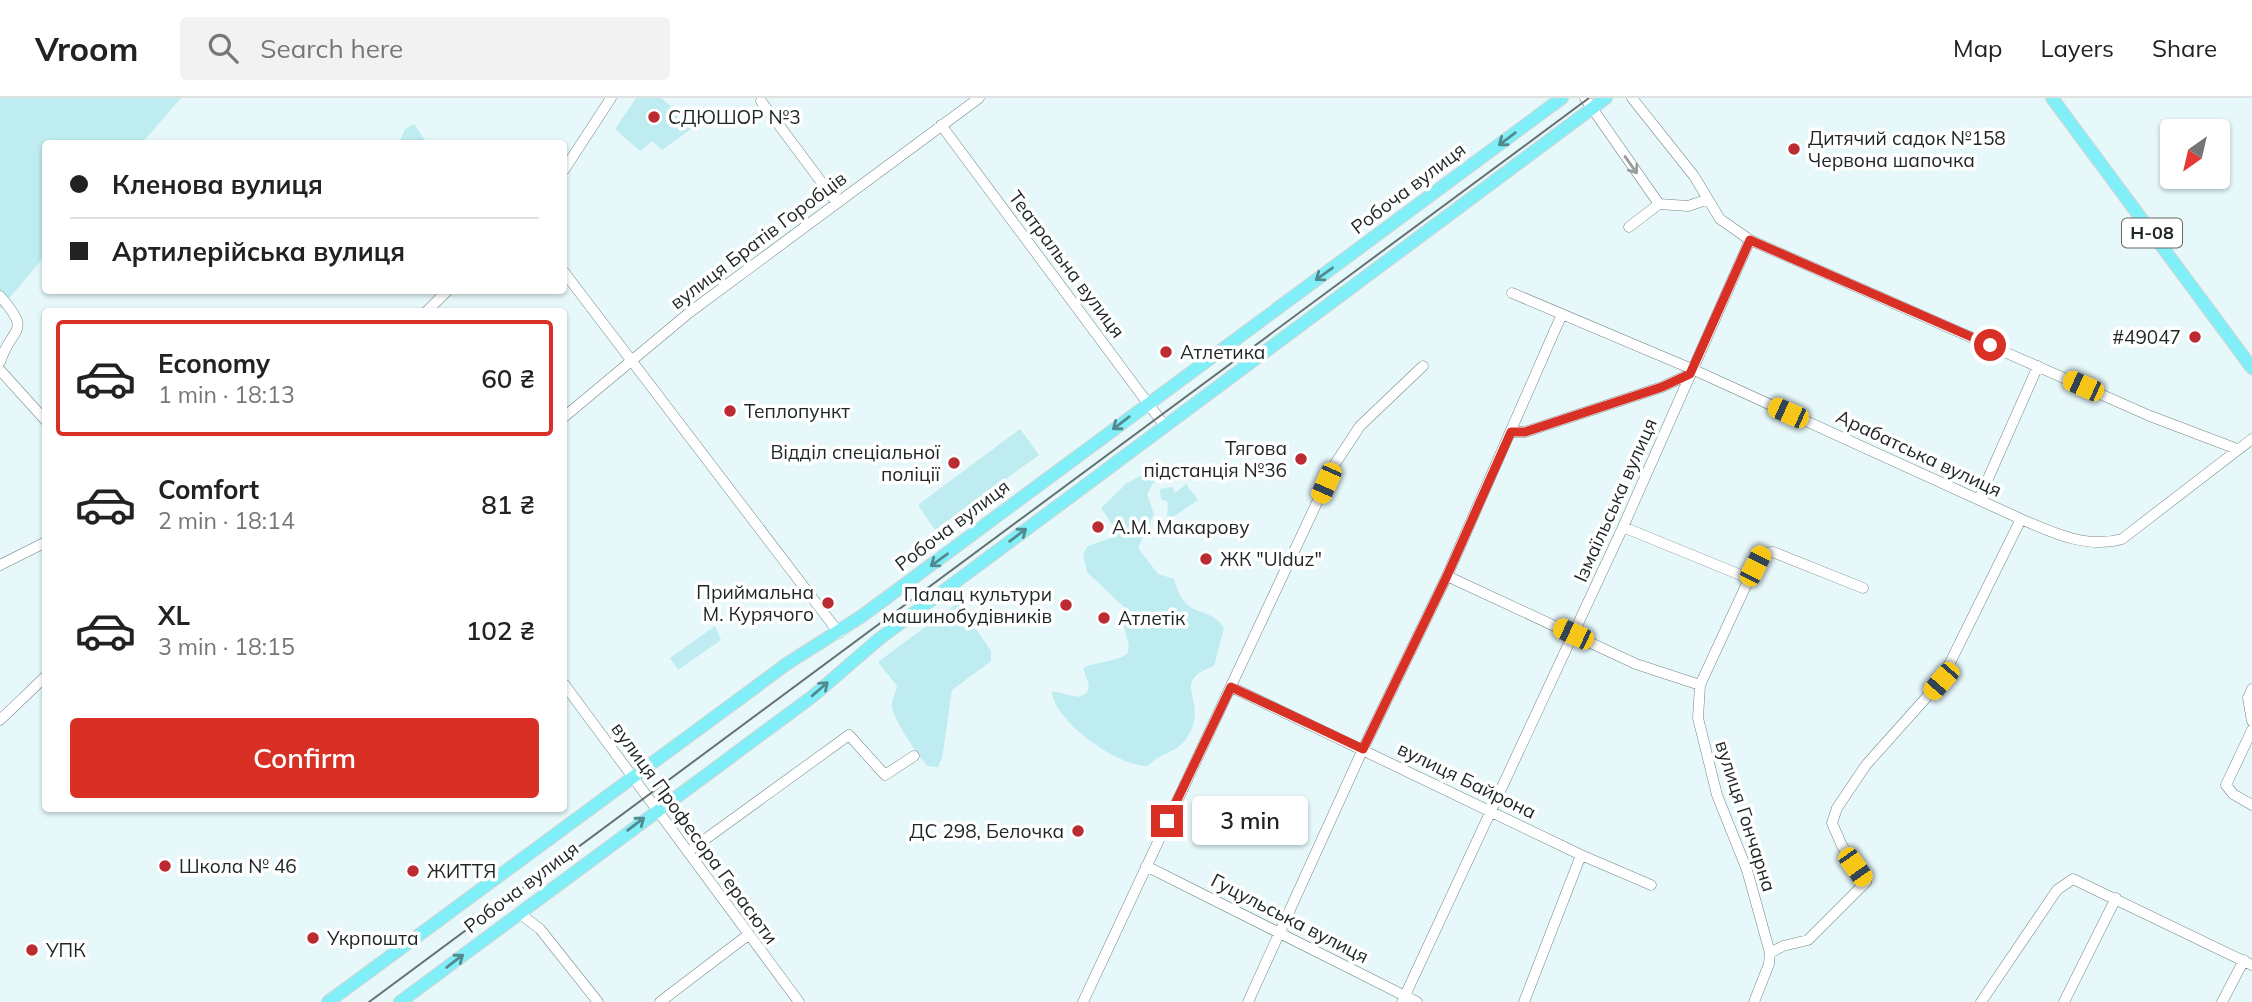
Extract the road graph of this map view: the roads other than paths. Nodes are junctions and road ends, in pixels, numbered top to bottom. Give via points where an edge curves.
1 (611, 98) edge
2 (979, 98) edge
3 (1562, 98) edge
4 (1606, 98) edge
5 (1632, 98) edge
6 (2052, 98) edge
7 (761, 101) dead end
8 (1589, 103) edge
9 (941, 125) junction
10 (567, 165) edge
11 (1706, 200) junction
12 (836, 203) junction
13 (1658, 204) junction
14 (1629, 227) dead end
15 (1750, 240) junction
16 (567, 276) edge
17 (1512, 293) dead end
18 (443, 294) edge
19 (0, 296) edge
20 (430, 308) edge
21 (1562, 314) junction
22 (631, 359) junction
23 (0, 362) edge
24 (1423, 366) dead end
25 (2038, 366) junction
26 (2252, 368) edge
27 (0, 370) edge
28 (1691, 372) junction
29 (1149, 404) junction
30 (567, 415) edge
31 (42, 417) edge
32 (1164, 425) junction
33 (1511, 432) junction
34 (2252, 439) edge
35 (2237, 449) junction
36 (1979, 499) junction
37 (2021, 519) junction
38 (1623, 527) junction
39 (42, 544) edge
40 (0, 565) edge
41 (1447, 576) junction
42 (1748, 578) junction
43 (1863, 588) dead end
44 (839, 632) junction
45 (1573, 634) junction
46 (42, 680) edge
47 (1700, 685) junction
48 (1231, 687) junction
49 (567, 688) edge
50 (2252, 689) edge
51 (0, 720) edge
52 (2252, 721) edge
53 (2252, 730) edge
54 (1363, 749) junction
55 (2248, 753) edge
56 (914, 756) dead end
57 (634, 776) junction
58 (654, 803) junction
59 (2252, 805) edge
60 (1489, 811) junction
61 (689, 851) junction
62 (1581, 855) junction
63 (1146, 866) junction
64 (1651, 886) dead end
65 (2116, 898) junction
66 (519, 912) junction
67 (1281, 932) junction
68 (748, 934) junction
69 (1770, 953) junction
70 (2248, 962) edge
71 (415, 998) edge
72 (1404, 999) edge
73 (328, 1002) edge
74 (400, 1002) edge
75 (598, 1002) edge
76 (660, 1002) edge
77 (799, 1002) edge
78 (1083, 1002) edge
79 (1248, 1002) edge
80 (1417, 1002) edge
81 (1524, 1002) edge
82 (1754, 1002) edge
83 (1981, 1002) edge
84 (2064, 1002) edge
85 (2222, 1002) edge

1 - 10 street
2 - 9 street, вулиця Братів Горобців
3 -> 29 main road, Робоча вулиця
4 - 8 main road, Робоча вулиця
5 - 11 street via 1694,176
6 - 26 main road, Н-08
7 - 12 street
8 -> 13 street
8 - 32 main road, Робоча вулиця
9 - 12 street, вулиця Братів Горобців
9 - 29 street, Театральна вулиця
11 - 13 street via 1688,206
11 - 15 street via 1720,219
12 - 22 street, вулиця Братів Горобців
13 - 14 street
15 - 25 street
15 - 28 street, Ізмаїльська вулиця
16 - 22 street
17 - 21 street, Арабатська вулиця
18 - 20 street
19 - 23 street via 18,316 18,331
21 - 28 street, Арабатська вулиця
21 - 33 street
22 - 30 street, вулиця Братів Горобців
22 - 44 street
24 - 48 street via 1360,426 1335,464
25 - 35 street
25 - 36 street
27 - 31 street
28 - 33 street via 1662,387 1525,432
28 - 36 street, Арабатська вулиця
28 - 38 street, Ізмаїльська вулиця
29 - 32 street, Театральна вулиця
29 -> 44 main road, Робоча вулиця
58 -> 32 main road, Робоча вулиця via 813,696 867,648
33 - 41 street
34 - 35 street
35 - 37 street, Арабатська вулиця via 2122,539 2108,543 2059,536
36 - 37 street, Арабатська вулиця
37 - 69 street via 1941,681 1866,765 1837,808 1832,823 1866,882 1808,940
38 - 42 street
38 - 45 street, Ізмаїльська вулиця
39 - 40 street
41 - 45 street
41 - 54 street
42 - 43 street, вулиця Гончарна via 1761,553 1773,552
42 - 47 street, вулиця Гончарна
44 - 57 main road, Робоча вулиця via 788,663
45 - 47 street via 1636,664
45 - 60 street, Ізмаїльська вулиця
46 - 51 street
47 - 69 street, вулиця Гончарна via 1698,718 1706,758 1747,870
48 - 54 street, вулиця Байрона
48 - 63 street
49 - 57 street, вулиця Професора Герасюти
50 - 52 street via 2248,698
53 - 55 street
54 - 60 street, вулиця Байрона
54 - 67 street
55 - 59 street via 2226,785
56 - 61 street via 885,775 849,734
57 - 58 street, вулиця Професора Герасюти
57 - 73 main road, Робоча вулиця
58 - 61 street, вулиця Професора Герасюти
66 -> 58 main road, Робоча вулиця
60 - 62 street, вулиця Байрона
60 - 72 street, Ізмаїльська вулиця
61 - 68 street, вулиця Професора Герасюти
62 - 64 street, вулиця Байрона
62 - 81 street
63 - 67 street, Гуцульська вулиця
63 - 78 street
65 - 70 street
65 - 83 street via 2073,880 2057,890
65 - 84 street
71 -> 66 main road, Робоча вулиця
66 - 75 street via 540,929
67 - 72 street, Гуцульська вулиця
67 - 79 street
68 - 76 street
68 - 77 street, вулиця Професора Герасюти
69 - 82 street
70 - 85 street
71 - 74 main road, Робоча вулиця
72 - 80 street, Гуцульська вулиця

